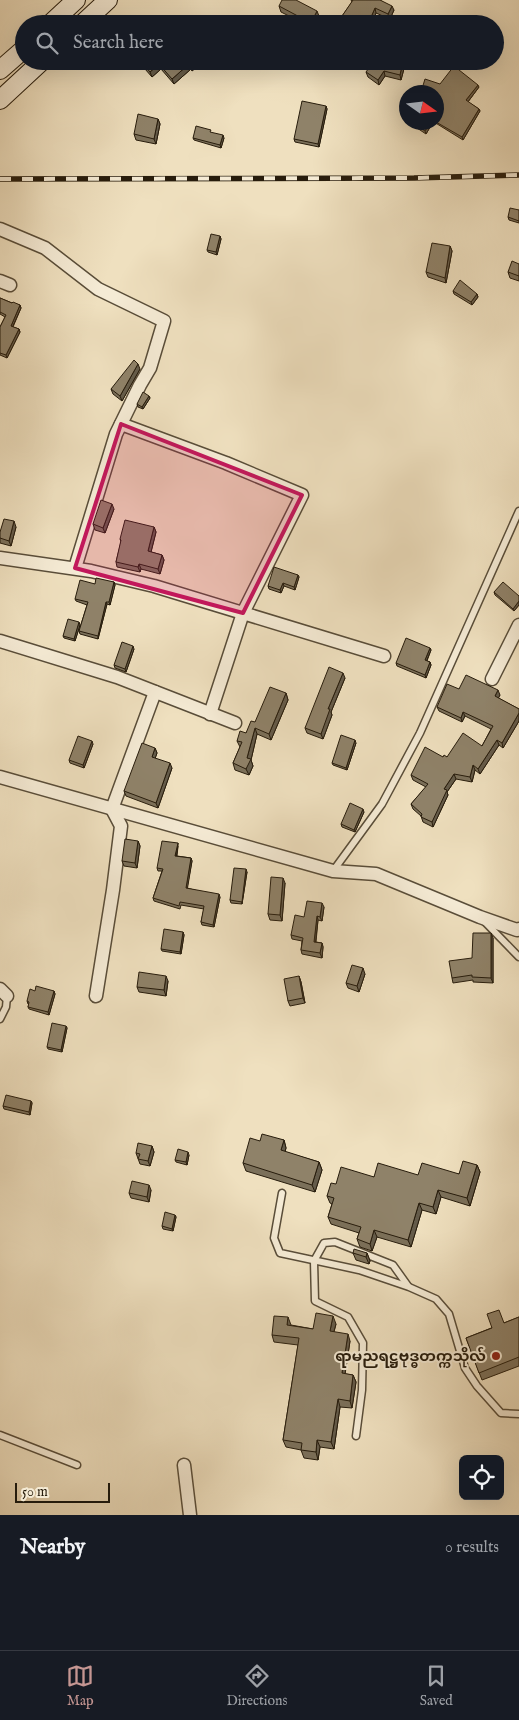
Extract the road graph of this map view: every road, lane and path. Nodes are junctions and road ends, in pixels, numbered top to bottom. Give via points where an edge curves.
1 (76, 0) edge
2 (108, 0) edge
3 (60, 15) edge
4 (92, 15) edge
5 (15, 57) edge
6 (0, 70) edge
7 (32, 70) edge
8 (0, 100) edge
9 (0, 229) edge
10 (121, 424) junction
11 (519, 511) edge
12 (0, 558) edge
13 (74, 568) junction
14 (243, 613) junction
15 (519, 625) edge
16 (0, 641) edge
17 (384, 656) dead end
18 (492, 679) dead end
19 (155, 692) junction
20 (210, 714) junction
21 (235, 723) dead end
22 (0, 777) edge
23 (112, 808) junction
24 (334, 871) junction
25 (480, 917) junction
26 (519, 929) edge
27 (519, 957) edge
28 (4, 992) edge
29 (96, 996) dead end
30 (0, 1019) edge
31 (282, 1193) dead end
32 (314, 1261) junction
33 (409, 1287) junction
34 (519, 1414) edge
35 (0, 1435) edge
36 (356, 1436) dead end
37 (77, 1465) dead end
38 (184, 1465) dead end
39 (190, 1515) edge

1 - 3 main road
2 - 4 main road
5 - 6 main road
7 - 8 main road
9 - 10 street via 46,248 98,289 164,321 150,368
10 - 13 street
10 - 14 street via 302,495
11 - 24 lane via 420,733 382,804
12 - 13 street
13 - 14 street via 154,586
14 - 17 street
14 - 20 street
15 - 18 street
16 - 19 street
19 - 20 street
19 - 23 street
20 - 21 street
22 - 23 street
23 - 24 street
23 - 29 street via 121,826
24 - 25 street via 376,874
25 - 26 street
25 - 27 lane
28 - 30 lane via 6,1007
31 - 32 lane via 274,1238 280,1253
32 - 33 lane via 358,1270
32 - 33 lane via 324,1243 335,1242 393,1265
32 - 36 lane via 315,1301 348,1317 363,1343 362,1390
33 - 34 lane via 436,1299 449,1314 465,1368 500,1413
35 - 37 lane
38 - 39 street

